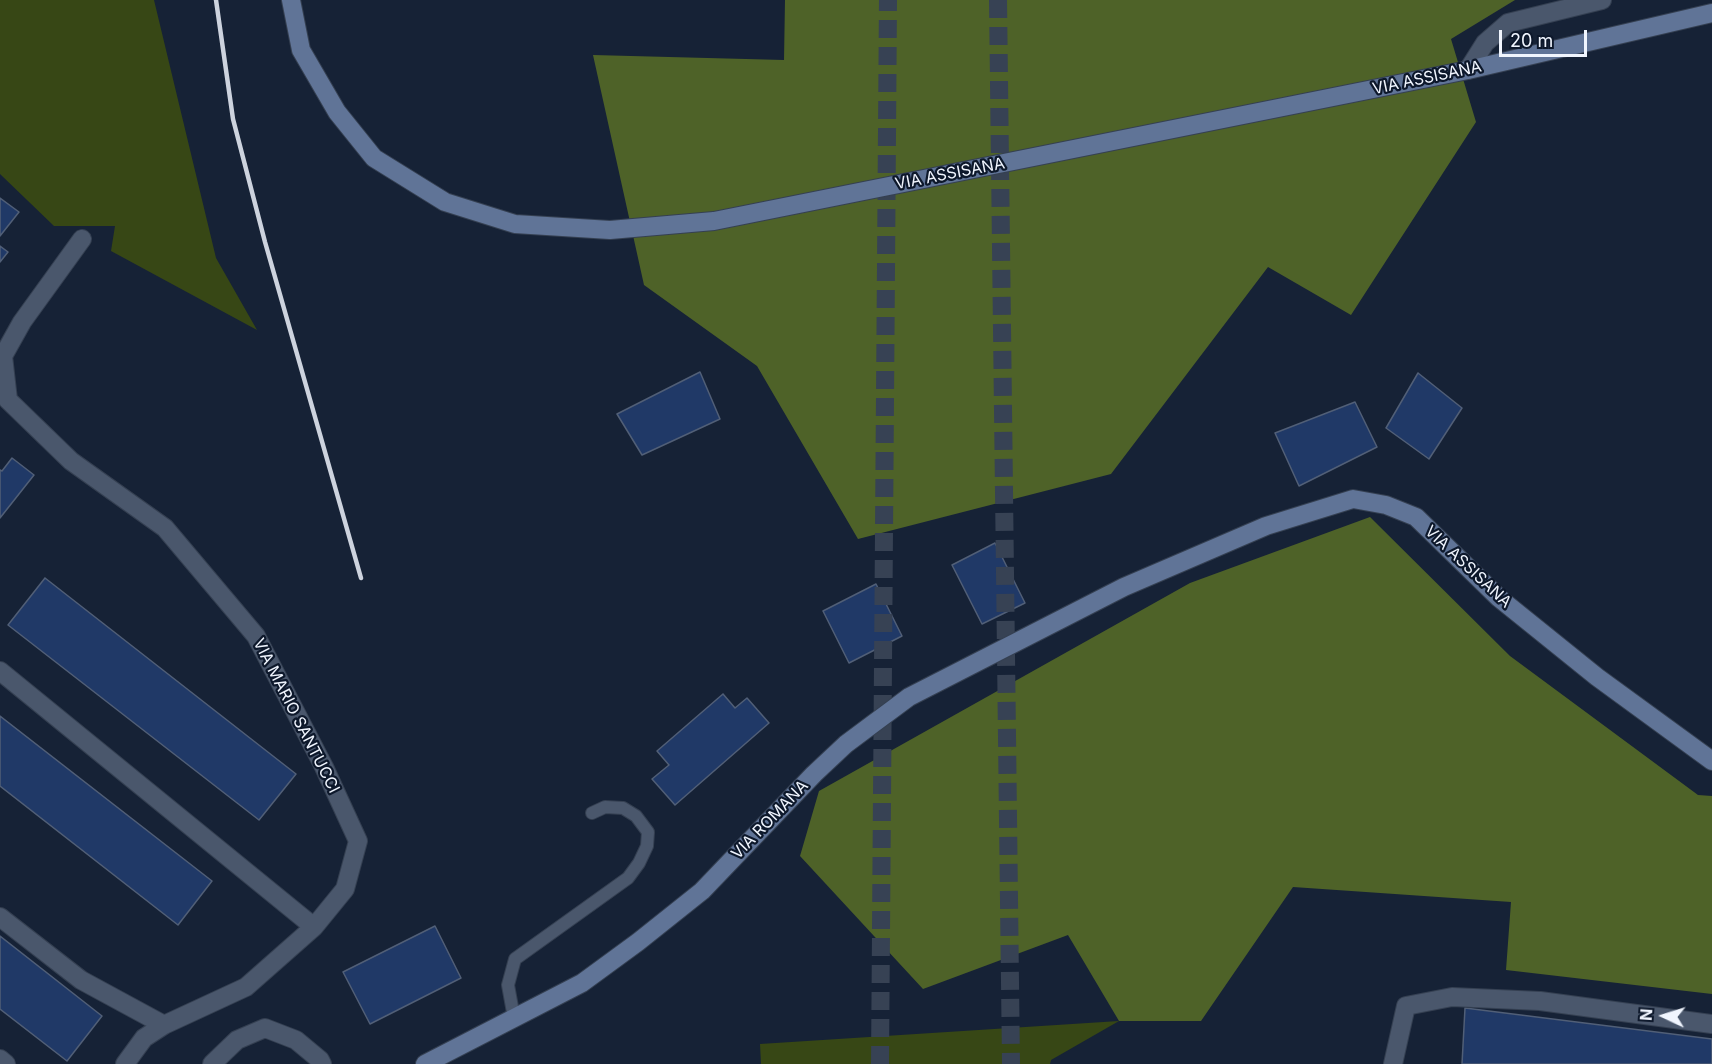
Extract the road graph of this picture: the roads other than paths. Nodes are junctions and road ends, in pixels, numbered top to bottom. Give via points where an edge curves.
1 (291, 0) edge
2 (1602, 0) edge
3 (1712, 13) edge
4 (1468, 70) junction
5 (82, 239) dead end
6 (1124, 587) joint
7 (0, 671) edge
8 (1712, 761) edge
9 (592, 813) dead end
10 (0, 917) edge
11 (314, 927) junction
12 (514, 1018) junction
13 (1712, 1024) edge
14 (164, 1025) junction
15 (0, 1059) edge
16 (6, 1064) edge
17 (125, 1064) edge
18 (212, 1064) edge
19 (322, 1064) edge
20 (425, 1064) edge
21 (1393, 1064) edge

1 - 4 main road, VIA ASSISANA via 301,50 337,112 374,158 445,202 515,224 610,230 714,220
2 - 4 street via 1508,23 1485,43
3 - 4 main road, VIA ASSISANA
5 - 11 street, VIA MARIO SANTUCCI via 22,322 3,356 8,400 71,461 165,528 256,636 358,841 345,889
6 - 8 main road, VIA ASSISANA via 1266,526 1353,499 1386,504 1416,517 1498,598
6 - 12 main road, VIA ROMANA via 900,704 846,744 702,891 582,982
7 - 11 street
9 - 12 lane via 605,807 630,812 648,832 647,846 628,878 515,959 508,985
10 - 14 street via 81,980
11 - 14 street, VIA MARIO SANTUCCI via 246,987
12 - 20 main road, VIA ROMANA
13 - 21 street via 1540,1001 1452,998 1406,1006
14 - 17 street, VIA MARIO SANTUCCI via 144,1038
15 - 16 street
18 - 19 street via 237,1040 266,1028 297,1040

